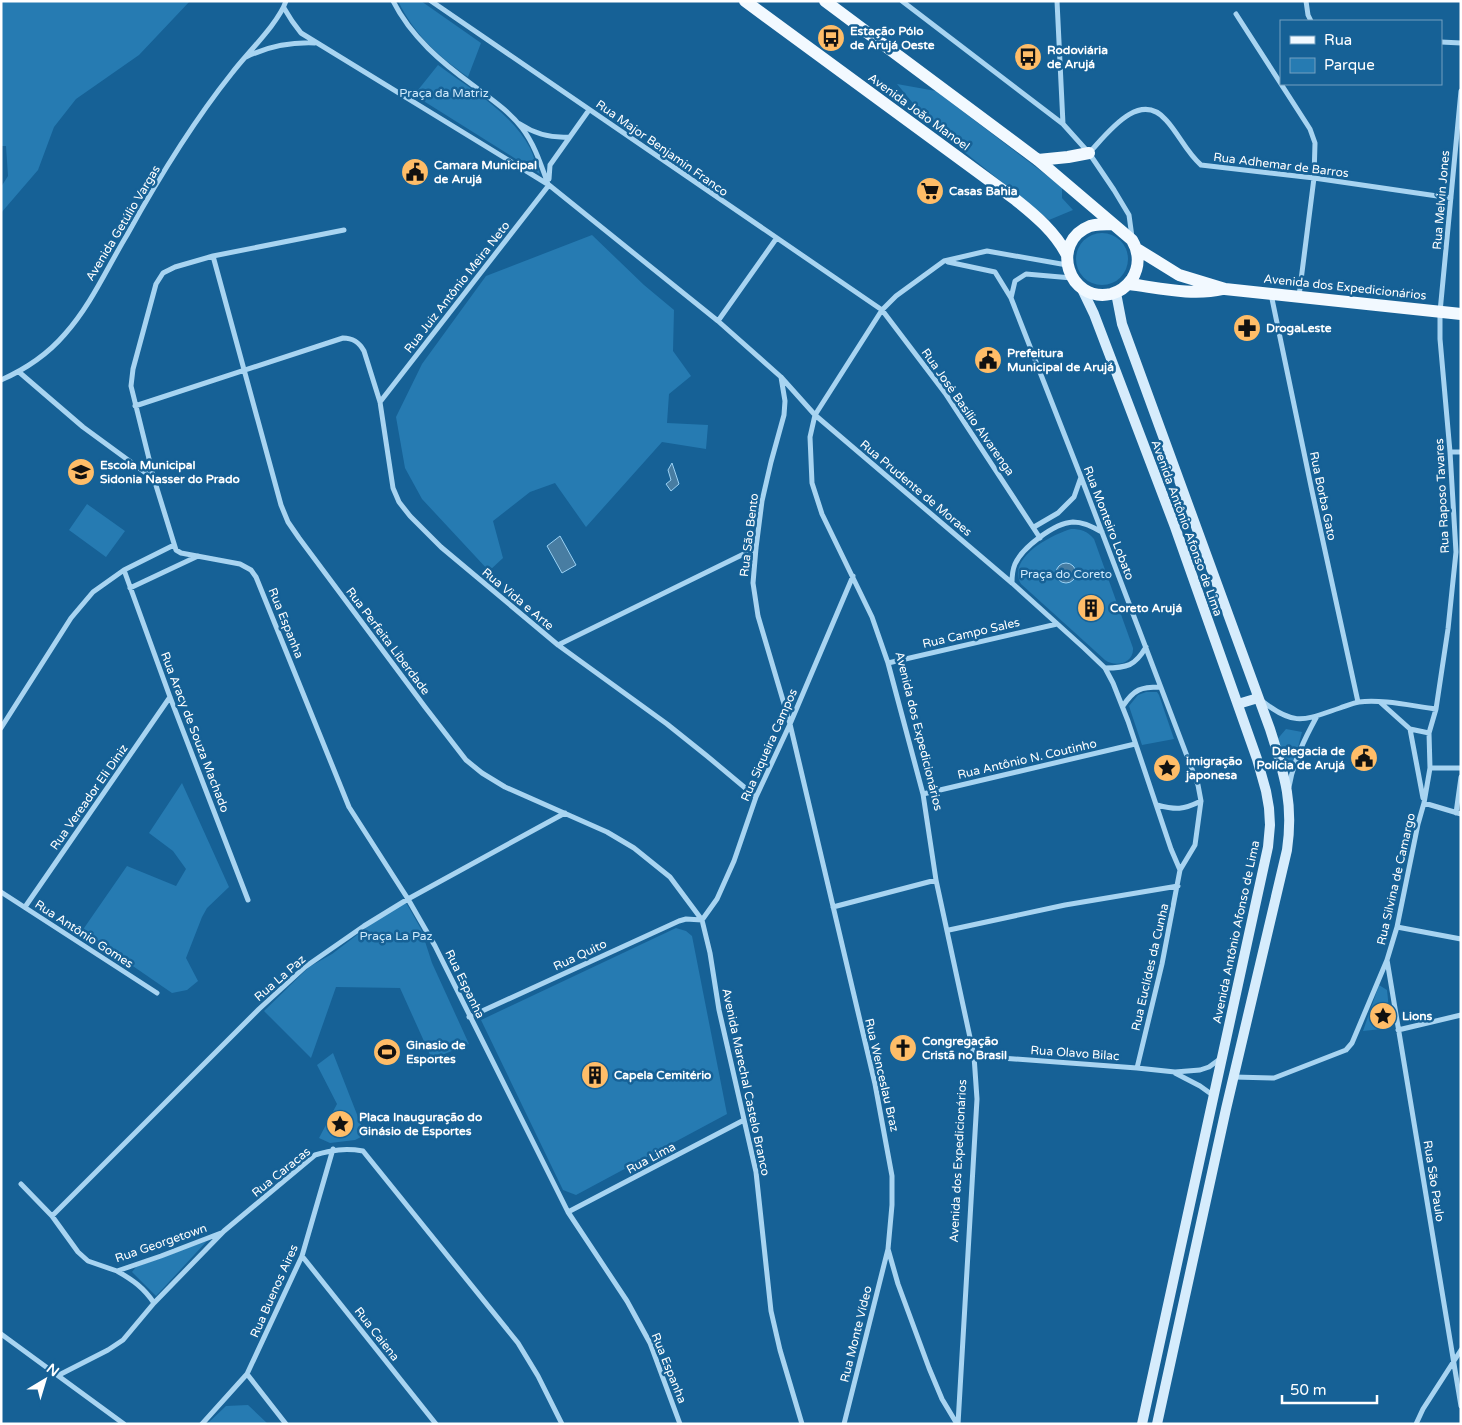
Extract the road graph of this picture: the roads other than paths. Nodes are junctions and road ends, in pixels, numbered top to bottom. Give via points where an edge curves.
1 (286, 1) edge
2 (393, 1) edge
3 (431, 1) edge
4 (745, 1) edge
5 (825, 1) edge
6 (902, 1) edge
7 (1057, 1) edge
8 (1306, 1) edge
9 (284, 8) junction
10 (1236, 14) dead end
11 (1310, 20) edge
12 (1442, 42) edge
13 (317, 43) junction
14 (1461, 43) edge
15 (243, 58) junction
16 (1280, 84) edge
17 (1281, 85) edge
18 (1461, 90) edge
19 (589, 110) junction
20 (516, 121) junction
21 (1063, 124) junction
22 (570, 137) junction
23 (1089, 153) junction
24 (1038, 160) junction
25 (1314, 178) junction
26 (549, 185) junction
27 (1451, 198) junction
28 (1113, 224) junction
29 (344, 230) dead end
30 (776, 239) junction
31 (1135, 244) junction
32 (212, 256) junction
33 (1067, 260) junction
34 (944, 261) junction
35 (1072, 278) junction
36 (1129, 284) junction
37 (1082, 289) junction
38 (1225, 289) junction
39 (1116, 293) junction
40 (1271, 293) junction
41 (1299, 296) junction
42 (1011, 298) junction
43 (882, 310) junction
44 (1440, 312) junction
45 (1461, 314) edge
46 (718, 322) junction
47 (245, 371) junction
48 (19, 372) junction
49 (781, 377) junction
50 (1, 380) edge
51 (380, 402) junction
52 (135, 406) junction
53 (815, 415) junction
54 (1450, 452) junction
55 (1461, 452) edge
56 (1081, 477) junction
57 (154, 479) junction
58 (1034, 527) junction
59 (1102, 533) junction
60 (1040, 538) junction
61 (174, 544) junction
62 (756, 548) junction
63 (198, 556) junction
64 (124, 570) junction
65 (853, 576) junction
66 (1012, 583) junction
67 (130, 588) junction
68 (1057, 624) junction
69 (558, 645) junction
70 (1146, 647) junction
71 (888, 663) junction
72 (1105, 668) junction
73 (1160, 687) junction
74 (170, 697) junction
75 (1258, 698) junction
76 (1358, 702) junction
77 (1381, 702) junction
78 (1238, 704) junction
79 (1123, 706) junction
80 (1436, 708) junction
81 (1317, 716) junction
82 (790, 724) junction
83 (1, 728) edge
84 (1410, 729) junction
85 (1430, 733) junction
86 (1135, 744) junction
87 (1430, 768) junction
88 (1461, 768) edge
89 (1461, 777) edge
90 (923, 794) junction
91 (1288, 795) junction
92 (756, 797) junction
93 (1201, 801) junction
94 (1424, 803) junction
95 (1157, 804) junction
96 (565, 813) junction
97 (1458, 814) edge
98 (1268, 847) junction
99 (1287, 850) junction
100 (1180, 870) junction
101 (936, 880) junction
102 (1178, 886) junction
103 (1, 892) edge
104 (408, 899) junction
105 (248, 900) dead end
106 (25, 907) junction
107 (833, 907) junction
108 (702, 920) junction
109 (1397, 927) junction
110 (949, 930) junction
111 (1461, 940) edge
112 (1387, 960) junction
113 (157, 993) dead end
114 (1461, 1015) edge
115 (469, 1017) junction
116 (1228, 1030) junction
117 (1398, 1030) junction
118 (1244, 1034) junction
119 (974, 1056) junction
120 (1223, 1057) junction
121 (1137, 1068) junction
122 (1174, 1072) junction
123 (1234, 1077) junction
124 (1214, 1096) junction
125 (744, 1120) junction
126 (1205, 1139) junction
127 (1219, 1142) junction
128 (333, 1149) junction
129 (21, 1184) dead end
130 (568, 1212) junction
131 (52, 1216) junction
132 (224, 1231) junction
133 (888, 1249) junction
134 (302, 1256) junction
135 (117, 1271) junction
136 (154, 1303) junction
137 (1, 1334) edge
138 (1461, 1350) edge
139 (1454, 1359) junction
140 (247, 1374) junction
141 (59, 1375) junction
142 (1461, 1406) edge
143 (124, 1424) edge
144 (202, 1424) edge
145 (286, 1424) edge
146 (436, 1424) edge
147 (562, 1424) edge
148 (680, 1424) edge
149 (802, 1424) edge
150 (844, 1424) edge
151 (957, 1424) edge
152 (1142, 1424) edge
153 (1157, 1424) edge
154 (1416, 1424) edge

1 - 9 street, Avenida Getúlio Vargas
2 - 20 street via 407,24 438,59
3 - 19 street, Rua Major Benjamin Franco
4 - 33 main road, Avenida João Manoel via 1016,200 1059,239
5 - 24 main road
6 - 21 street
7 - 21 street
8 - 11 street
9 - 13 street, Rua Prudente de Moraes via 301,33
9 - 15 street, Avenida Getúlio Vargas
10 - 16 street
12 - 14 street
13 - 15 street, Avenida Getúlio Vargas via 280,44
13 - 26 street, Rua Prudente de Moraes
15 - 48 street, Avenida Getúlio Vargas via 215,94 146,200 75,322 55,345
17 - 25 street via 1313,136
18 - 27 street, Rua Melvin Jones
19 - 22 street
19 - 30 street, Rua Major Benjamin Franco
20 - 22 street via 552,137
20 - 26 street via 533,145
21 - 23 street
22 - 26 street via 550,165
23 - 24 main road
23 - 25 street, Rua Adhemar de Barros via 1120,120 1136,110 1152,110 1165,118 1192,157 1202,165
23 - 31 street via 1129,215
24 - 28 main road
25 - 27 street, Rua Adhemar de Barros
25 - 41 street
26 - 46 street, Rua Prudente de Moraes
26 - 51 street, Rua Juiz Antônio Meira Neto
27 - 44 street, Rua Melvin Jones
28 - 31 main road
28 - 33 main road via 1082,230 1070,246
29 - 32 street
30 - 43 street, Rua Major Benjamin Franco
30 - 46 street
31 - 36 main road via 1137,268
31 - 38 main road, Avenida dos Expedicionários via 1179,275
32 - 47 street, Rua Perfeita Liberdade
32 - 52 street via 168,270 159,278 133,368 131,386
33 - 34 street, Avenida dos Expedicionários via 987,251
33 - 35 main road
34 - 42 street, Rua Monteiro Lobato via 995,272
34 - 43 street, Avenida dos Expedicionários
35 - 37 main road
35 - 42 street via 1026,274 1015,281
36 - 38 main road, Avenida dos Expedicionários via 1206,293
36 - 39 main road
37 - 39 main road via 1093,294
37 - 78 main road, Avenida Antônio Afonso de Lima via 1175,527
38 - 40 main road, Avenida dos Expedicionários
39 - 75 main road, Avenida Antônio Afonso de Lima via 1122,324
40 - 41 main road, Avenida dos Expedicionários
40 - 76 street, Rua Borba Gato
41 - 44 main road, Avenida dos Expedicionários
42 - 56 street, Rua Monteiro Lobato
43 - 53 street, Avenida dos Expedicionários
43 - 58 street, Rua José Basílio Alvarenga via 945,393
44 - 45 main road, Avenida dos Expedicionários
44 - 54 street, Rua Raposo Tavares
46 - 49 street, Rua Prudente de Moraes
47 - 51 street, Rua Vida e Arte via 343,338 354,340 364,351
47 - 52 street
47 - 96 street, Rua Perfeita Liberdade via 281,505 299,538 466,760 505,787
48 - 50 street, Avenida Getúlio Vargas
48 - 57 street via 83,427
49 - 53 street, Rua Prudente de Moraes
49 - 62 street, Rua São Bento via 784,416 770,462
51 - 69 street, Rua Vida e Arte via 394,488 404,509 441,546
52 - 57 street
53 - 65 street, Avenida dos Expedicionários via 810,437 812,483 822,514
53 - 66 street, Rua Prudente de Moraes
54 - 55 street
54 - 80 street, Rua Raposo Tavares via 1456,552
56 - 58 street via 1074,497 1058,513
56 - 59 street, Rua Monteiro Lobato
57 - 61 street
58 - 60 street, Rua José Basílio Alvarenga
59 - 60 street via 1074,522 1065,523
59 - 70 street, Rua Monteiro Lobato
60 - 66 street via 1017,560
61 - 63 street, Rua Espanha via 181,553
61 - 64 street
62 - 69 street
62 - 82 street, Rua São Bento via 754,583 758,616
63 - 67 street
63 - 104 street, Rua Espanha via 246,566 256,577 349,807
64 - 67 street, Rua Aracy de Souza Machado
64 - 83 street via 93,592 71,618
65 - 71 street, Avenida dos Expedicionários
65 - 82 street, Rua Siqueira Campos
66 - 68 street, Rua Prudente de Moraes
67 - 74 street, Rua Aracy de Souza Machado
68 - 71 street, Rua Campo Sales
68 - 72 street, Rua Prudente de Moraes
69 - 92 street, Rua Vida e Arte via 667,724
70 - 72 street via 1134,663
70 - 73 street, Rua Monteiro Lobato
71 - 90 street, Avenida dos Expedicionários
72 - 79 street, Rua Prudente de Moraes
73 - 79 street via 1134,691
73 - 93 street, Rua Monteiro Lobato via 1198,785
74 - 105 street, Rua Aracy de Souza Machado
74 - 106 street, Rua Vereador Eli Diniz
75 - 78 main road
75 - 81 street via 1278,714 1292,719
75 - 91 main road, Avenida Antônio Afonso de Lima via 1270,728
76 - 77 street
76 - 81 street
77 - 80 street
77 - 84 street
78 - 98 main road, Avenida Antônio Afonso de Lima via 1266,791 1270,825
79 - 86 street, Rua Prudente de Moraes
80 - 85 street, Rua Raposo Tavares
81 - 91 street via 1291,772
82 - 92 street, Rua Siqueira Campos
82 - 107 street, Rua Wenceslau Braz
84 - 85 street
84 - 94 street
85 - 87 street, Rua Raposo Tavares
86 - 90 street, Rua Antônio N. Coutinho
86 - 95 street, Rua Prudente de Moraes
87 - 88 street
87 - 94 street, Rua Silvina de Camargo
89 - 97 street
90 - 101 street, Avenida dos Expedicionários
91 - 99 main road, Avenida Antônio Afonso de Lima via 1290,826
92 - 108 street, Rua Siqueira Campos via 717,899
93 - 95 street via 1178,809
93 - 100 street, Rua Monteiro Lobato via 1195,845
94 - 97 street
94 - 109 street, Rua Silvina de Camargo
95 - 100 street, Rua Prudente de Moraes
96 - 104 street, Rua La Paz
96 - 108 street, Rua Perfeita Liberdade via 634,848 670,878
98 - 99 main road
98 - 116 main road, Avenida Antônio Afonso de Lima
99 - 118 main road, Avenida Antônio Afonso de Lima
100 - 102 street, Rua Euclídes da Cunha
101 - 107 street
101 - 110 street, Avenida dos Expedicionários
102 - 110 street via 1065,905
102 - 121 street, Rua Euclídes da Cunha
103 - 106 street, Rua Antônio Gomes
104 - 115 street, Rua Espanha
104 - 131 street, Rua La Paz via 298,973
106 - 113 street, Rua Antônio Gomes
107 - 133 street, Rua Wenceslau Braz via 889,1150 892,1205
108 - 115 street, Rua Quito via 679,921
108 - 125 street, Avenida Marechal Castelo Branco
109 - 111 street
109 - 112 street, Rua Silvina de Camargo
110 - 119 street, Avenida dos Expedicionários
112 - 117 street, Rua São Paulo
112 - 123 street via 1352,1043 1346,1050 1274,1078
114 - 117 street
115 - 130 street, Rua Espanha
116 - 118 main road
116 - 120 main road, Avenida Antônio Afonso de Lima
117 - 139 street, Rua São Paulo
118 - 123 main road, Avenida Antônio Afonso de Lima
119 - 121 street, Rua Olavo Bilac
119 - 151 street, Avenida dos Expedicionários via 976,1099
120 - 122 street, Rua Olavo Bilac via 1205,1069
120 - 124 main road, Avenida Antônio Afonso de Lima
121 - 122 street, Rua Olavo Bilac
122 - 124 street, Rua Olavo Bilac
123 - 127 main road, Avenida Antônio Afonso de Lima
124 - 126 main road, Avenida Antônio Afonso de Lima
125 - 130 street, Rua Lima
125 - 149 street, Avenida Marechal Castelo Branco via 756,1172 771,1312
126 - 127 main road
126 - 152 main road, Avenida Antônio Afonso de Lima
127 - 153 main road, Avenida Antônio Afonso de Lima
128 - 132 street, Rua Caracas via 315,1155
128 - 134 street, Rua Buenos Aires
128 - 147 street, Rua Caracas via 363,1152 518,1343
129 - 131 street, Rua Georgetown
130 - 148 street, Rua Espanha via 650,1343
131 - 135 street, Rua Georgetown via 88,1261
132 - 135 street, Rua Georgetown
132 - 136 street, Rua Caracas
133 - 150 street, Rua Monte Vídeo
133 - 151 street, Rua Wenceslau Braz via 929,1368
134 - 140 street, Rua Buenos Aires
134 - 146 street, Rua Caiena
135 - 136 street via 136,1282
136 - 141 street, Rua Caracas via 124,1340
137 - 141 street
138 - 139 street
139 - 142 street, Rua São Paulo
139 - 154 street
140 - 144 street, Rua Buenos Aires
140 - 145 street
141 - 143 street

